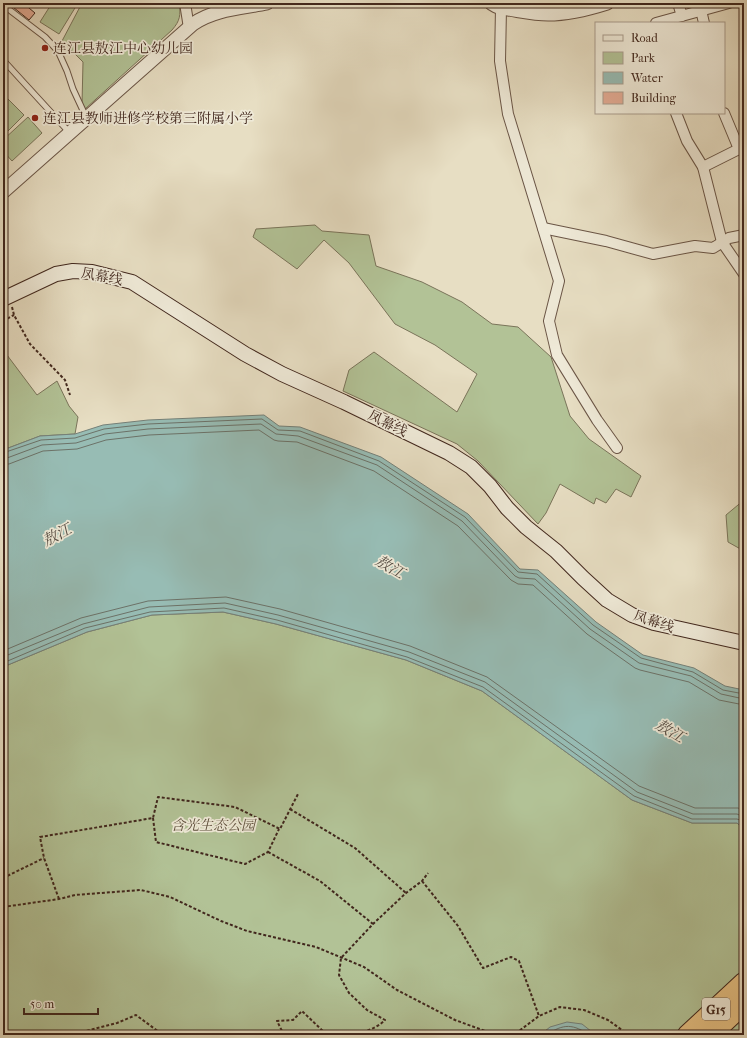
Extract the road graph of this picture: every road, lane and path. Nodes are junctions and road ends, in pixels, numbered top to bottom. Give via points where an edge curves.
1 (185, 3) edge
2 (267, 3) edge
3 (607, 3) edge
4 (678, 3) edge
5 (729, 3) edge
6 (3, 5) edge
7 (496, 6) edge
8 (701, 10) junction
9 (682, 16) junction
10 (660, 22) edge
11 (704, 22) edge
12 (189, 28) junction
13 (3, 60) edge
14 (676, 114) edge
15 (724, 114) edge
16 (86, 118) junction
17 (70, 133) junction
18 (703, 168) junction
19 (3, 192) edge
20 (543, 228) junction
21 (744, 235) edge
22 (722, 242) junction
23 (744, 274) edge
24 (8, 296) edge
25 (14, 315) junction
26 (3, 321) edge
27 (70, 395) dead end
28 (617, 448) dead end
29 (744, 643) edge
30 (298, 794) dead end
31 (290, 808) junction
32 (153, 818) junction
33 (280, 829) junction
34 (268, 852) junction
35 (44, 858) junction
36 (428, 874) dead end
37 (3, 878) edge
38 (422, 881) junction
39 (406, 893) junction
40 (59, 899) junction
41 (3, 907) edge
42 (373, 924) junction
43 (341, 958) junction
44 (744, 982) edge
45 (744, 1004) edge
46 (539, 1016) junction
47 (347, 1032) junction
48 (78, 1035) edge
49 (163, 1035) edge
50 (284, 1035) edge
51 (327, 1035) edge
52 (343, 1035) edge
53 (352, 1035) edge
54 (496, 1035) edge
55 (511, 1035) edge
56 (629, 1035) edge
57 (688, 1035) edge
58 (711, 1035) edge

1 - 12 street
2 - 12 street via 217,13 200,19
3 - 7 street via 558,14
4 - 9 street
5 - 8 street
6 - 16 lane via 45,37 58,51
7 - 20 street via 500,61 508,114
8 - 9 street
8 - 11 street
9 - 10 street
12 - 16 street
13 - 17 lane
14 - 18 street via 687,141
15 - 18 street via 739,149
16 - 17 street
17 - 19 street
18 - 22 street
20 - 22 street via 653,254 695,246 713,248
20 - 28 street via 559,281 549,321 557,355
21 - 22 street
22 - 23 street
24 - 25 path
24 - 29 main road, 凤幕线 via 56,274 73,271 92,272 132,282 245,354 449,453 471,467 526,527 556,551 607,600 632,615 654,623
25 - 26 path
25 - 27 path via 30,344 65,380
30 - 31 path
31 - 33 path
31 - 39 path via 355,848
32 - 33 path via 158,798 235,807
32 - 34 path via 156,842 245,864
32 - 35 path via 40,837
33 - 34 path
34 - 42 path via 320,881
35 - 37 path
35 - 40 path
36 - 38 path
38 - 39 path
38 - 46 path via 458,926 483,968 511,957 519,961
39 - 42 path
40 - 41 path
40 - 43 path via 76,895 141,890 170,897 247,931 316,948
42 - 43 path
43 - 47 path via 339,975 349,993 367,1010 385,1020 379,1026 361,1032
43 - 54 path via 364,967 397,990 455,1020
44 - 57 highway, G15
45 - 58 highway, G15
46 - 55 path
46 - 56 path via 560,1007 584,1010 608,1020
47 - 52 path
47 - 53 path
48 - 49 path via 136,1015
50 - 51 path via 277,1021 293,1020 302,1011

